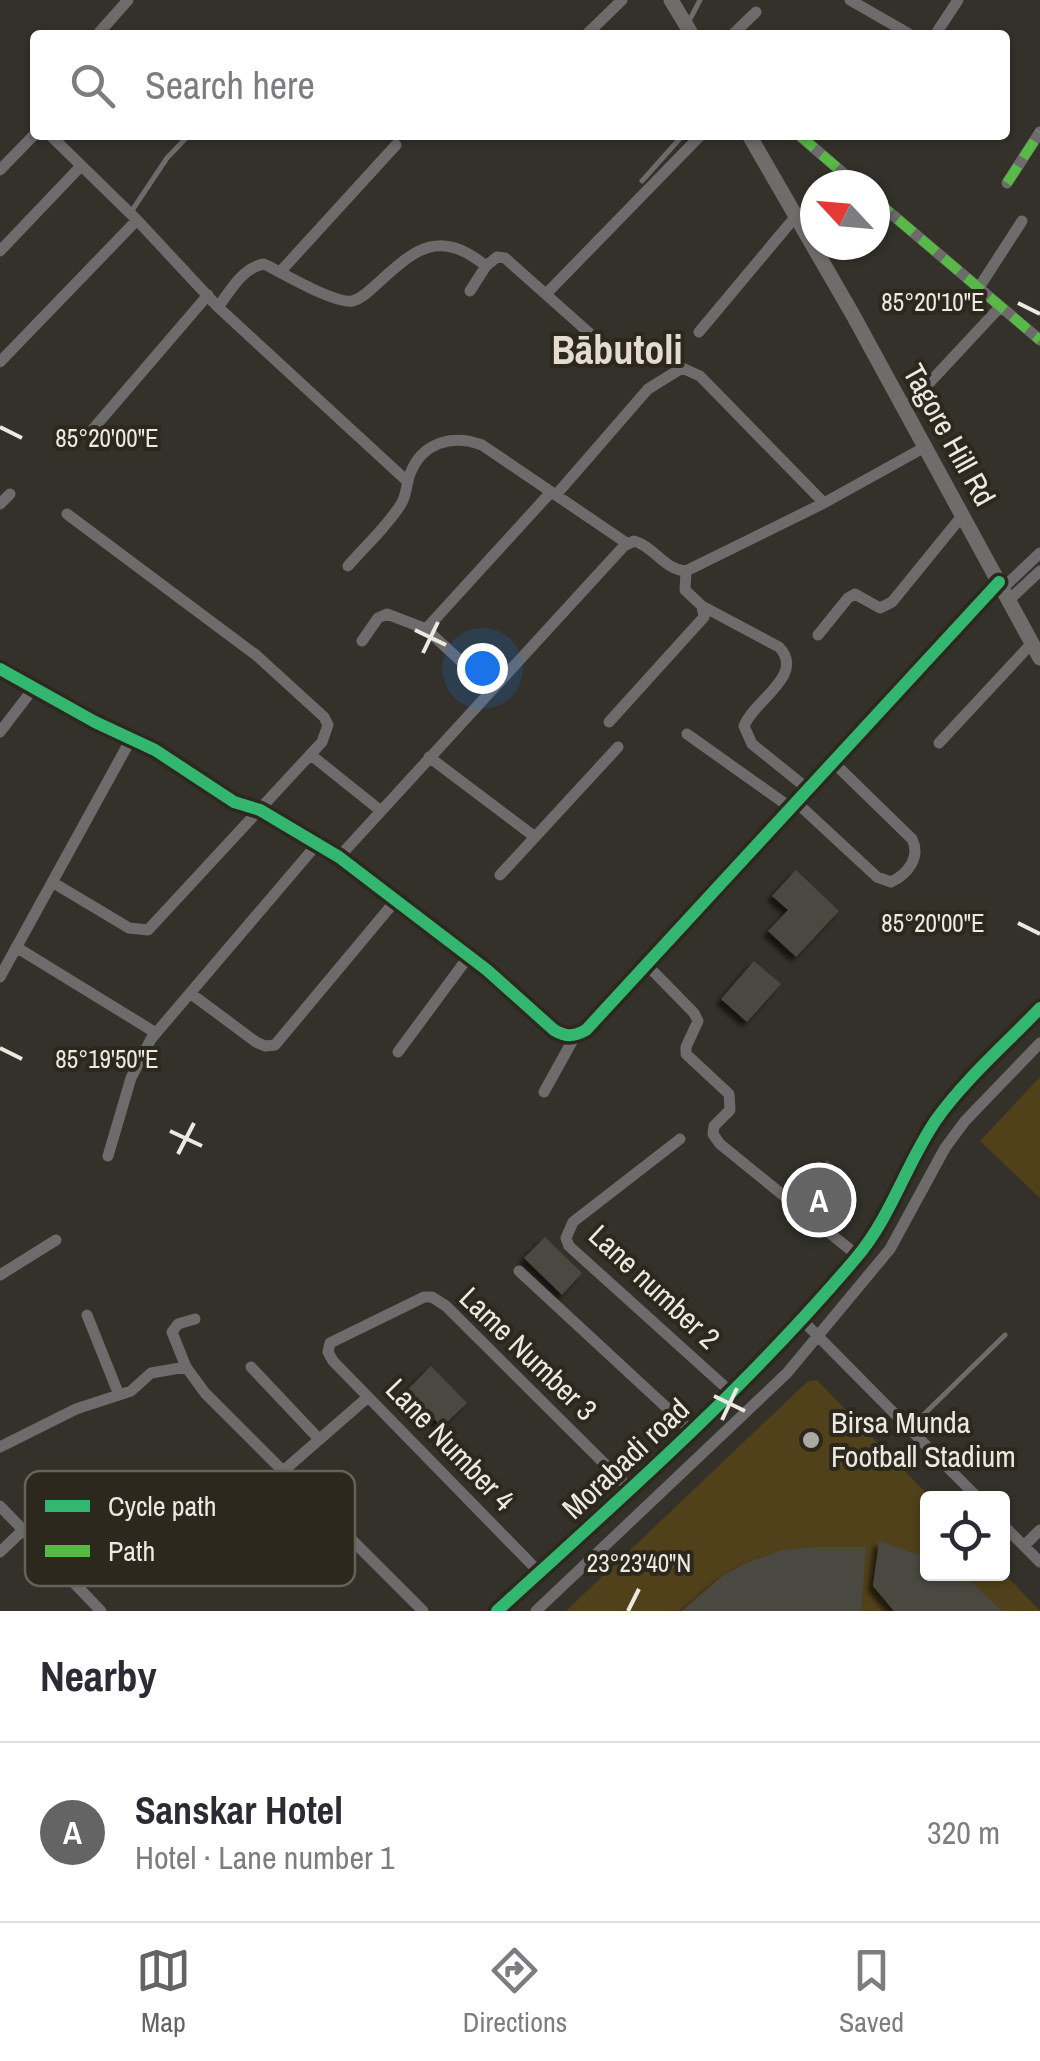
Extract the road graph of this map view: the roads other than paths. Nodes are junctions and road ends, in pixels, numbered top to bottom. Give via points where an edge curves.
1 (128, 0) edge
2 (622, 0) edge
3 (671, 0) edge
4 (700, 0) edge
5 (850, 0) edge
6 (958, 0) edge
7 (756, 12) dead end
8 (101, 30) edge
9 (591, 30) edge
10 (689, 30) edge
11 (737, 30) edge
12 (902, 30) edge
13 (938, 30) edge
14 (1040, 132) edge
15 (30, 139) edge
16 (55, 140) edge
17 (183, 140) edge
18 (679, 140) edge
19 (696, 140) edge
20 (752, 140) edge
21 (808, 140) edge
22 (396, 145) dead end
23 (82, 166) junction
24 (0, 170) edge
25 (841, 170) edge
26 (642, 181) dead end
27 (1007, 183) dead end
28 (890, 213) edge
29 (796, 216) junction
30 (133, 217) junction
31 (1022, 221) dead end
32 (0, 251) edge
33 (486, 266) junction
34 (280, 272) junction
35 (978, 289) junction
36 (470, 291) dead end
37 (546, 294) junction
38 (208, 295) junction
39 (218, 307) junction
40 (1000, 307) junction
41 (699, 332) dead end
42 (1039, 337) edge
43 (614, 355) dead end
44 (1, 358) edge
45 (904, 410) junction
46 (92, 429) dead end
47 (925, 448) junction
48 (408, 482) junction
49 (553, 493) junction
50 (10, 494) dead end
51 (824, 503) junction
52 (0, 504) edge
53 (67, 514) dead end
54 (962, 516) junction
55 (628, 544) junction
56 (1040, 553) edge
57 (348, 566) dead end
58 (1040, 570) edge
59 (686, 571) junction
60 (1004, 589) junction
61 (702, 606) junction
62 (426, 629) junction
63 (818, 635) dead end
64 (362, 641) dead end
65 (1036, 650) edge
66 (0, 669) edge
67 (33, 689) junction
68 (490, 689) junction
69 (609, 722) dead end
70 (0, 732) edge
71 (687, 734) dead end
72 (131, 739) junction
73 (939, 743) dead end
74 (618, 746) dead end
75 (311, 754) junction
76 (429, 758) junction
77 (833, 762) junction
78 (808, 789) junction
79 (794, 805) junction
80 (260, 810) junction
81 (381, 811) junction
82 (534, 837) junction
83 (318, 844) junction
84 (339, 857) junction
85 (500, 875) dead end
86 (52, 882) junction
87 (396, 900) junction
88 (16, 947) junction
89 (468, 956) junction
90 (646, 964) junction
91 (0, 978) edge
92 (190, 993) junction
93 (1040, 1008) edge
94 (156, 1033) junction
95 (575, 1036) junction
96 (1040, 1043) edge
97 (398, 1052) dead end
98 (544, 1092) dead end
99 (680, 1139) dead end
100 (108, 1156) dead end
101 (56, 1240) dead end
102 (858, 1256) junction
103 (519, 1271) dead end
104 (0, 1274) edge
105 (432, 1297) joint
106 (88, 1315) dead end
107 (195, 1319) dead end
108 (802, 1320) junction
109 (1005, 1335) dead end
110 (818, 1337) junction
111 (186, 1367) junction
112 (251, 1367) dead end
113 (732, 1394) junction
114 (119, 1395) junction
115 (368, 1397) junction
116 (910, 1428) junction
117 (692, 1432) junction
118 (320, 1439) junction
119 (0, 1448) edge
120 (281, 1471) edge
121 (283, 1471) edge
122 (630, 1489) junction
123 (971, 1491) edge
124 (0, 1506) edge
125 (23, 1530) joint
126 (1040, 1530) edge
127 (1010, 1532) edge
128 (355, 1544) edge
129 (1024, 1546) junction
130 (0, 1552) edge
131 (1040, 1562) edge
132 (540, 1572) junction
133 (77, 1586) edge
134 (101, 1611) edge
135 (423, 1611) edge
136 (496, 1611) edge
137 (536, 1611) edge

1 - 8 street
2 - 9 street
3 - 10 main road
4 - 10 lane
5 - 12 street
6 - 13 street
7 - 11 street
14 - 27 street
15 - 24 street
16 - 23 street
17 - 30 lane
18 - 26 lane
19 - 37 street
20 - 29 main road, Tagore Hill Rd
21 - 25 street
22 - 34 street
23 - 30 street
23 - 32 street
28 - 35 street
29 - 41 street
29 - 45 main road, Tagore Hill Rd
30 - 38 street
30 - 44 street
31 - 35 street
33 - 34 street via 466,251 437,244 403,260 352,301
33 - 36 street
33 - 37 street via 505,258
34 - 39 street via 254,266
35 - 40 street
37 - 43 street
38 - 39 street
38 - 46 street
39 - 48 street
40 - 42 street
40 - 45 street
45 - 47 main road, Tagore Hill Rd
47 - 51 street
47 - 54 main road, Tagore Hill Rd
48 - 49 street via 430,448 465,438
48 - 57 street via 397,510
49 - 51 street via 648,390 682,368 700,376
49 - 55 street
49 - 62 street
50 - 52 street
51 - 59 street
53 - 75 street via 256,655 324,717 328,733
54 - 60 main road, Tagore Hill Rd
54 - 63 street via 892,602 880,608 855,594
55 - 59 street via 646,544 670,567
55 - 68 street
56 - 60 street
58 - 60 street
59 - 61 street via 685,590
60 - 65 main road, Tagore Hill Rd
60 - 77 street
61 - 69 street via 700,624
61 - 78 street via 788,656 783,676 744,726 752,744
62 - 64 street via 388,614
62 - 68 street
65 - 73 street
66 - 67 street
67 - 70 street
67 - 72 street
68 - 76 street
71 - 79 street
72 - 80 street via 234,802
72 - 86 street
74 - 82 street
75 - 80 street
75 - 81 street
76 - 81 street
76 - 82 street
77 - 78 street
77 - 79 street via 917,848 897,880 878,877
78 - 79 street
79 - 90 street
80 - 83 street
80 - 86 street via 148,930 129,928
81 - 84 street
82 - 85 street
83 - 84 street
83 - 92 street
84 - 87 street
86 - 88 street
87 - 89 street
87 - 92 street via 275,1046 256,1042
88 - 91 street
88 - 94 street
89 - 95 street via 554,1030
89 - 97 street
90 - 95 street
90 - 102 street via 698,1020 686,1054 729,1094 730,1110 714,1126 720,1144
92 - 94 street
93 - 102 street, Morabadi road via 939,1116
94 - 100 street via 140,1055
95 - 98 street
96 - 110 street, Morabadi road via 945,1148 890,1249
99 - 113 street, Lane number 2 via 573,1222 566,1238
101 - 104 street
102 - 108 street, Morabadi road
103 - 117 street
105 - 115 street, Lane Number 4 via 330,1343 328,1352
105 - 122 street, Lame Number 3
106 - 114 street
107 - 111 street via 172,1332
108 - 110 street
108 - 113 street, Morabadi road
109 - 116 lane
110 - 116 street
110 - 137 street, Morabadi road via 756,1405
111 - 114 street via 150,1374
111 - 120 street
112 - 118 street
113 - 117 street, Morabadi road
114 - 119 street
115 - 118 street
115 - 132 street, Lane Number 4
116 - 123 street
117 - 122 street, Morabadi road
118 - 121 street
122 - 132 street, Morabadi road
124 - 125 street
125 - 130 street
126 - 129 street
127 - 129 street
128 - 135 street
129 - 131 street
132 - 136 street, Morabadi road
133 - 134 street

